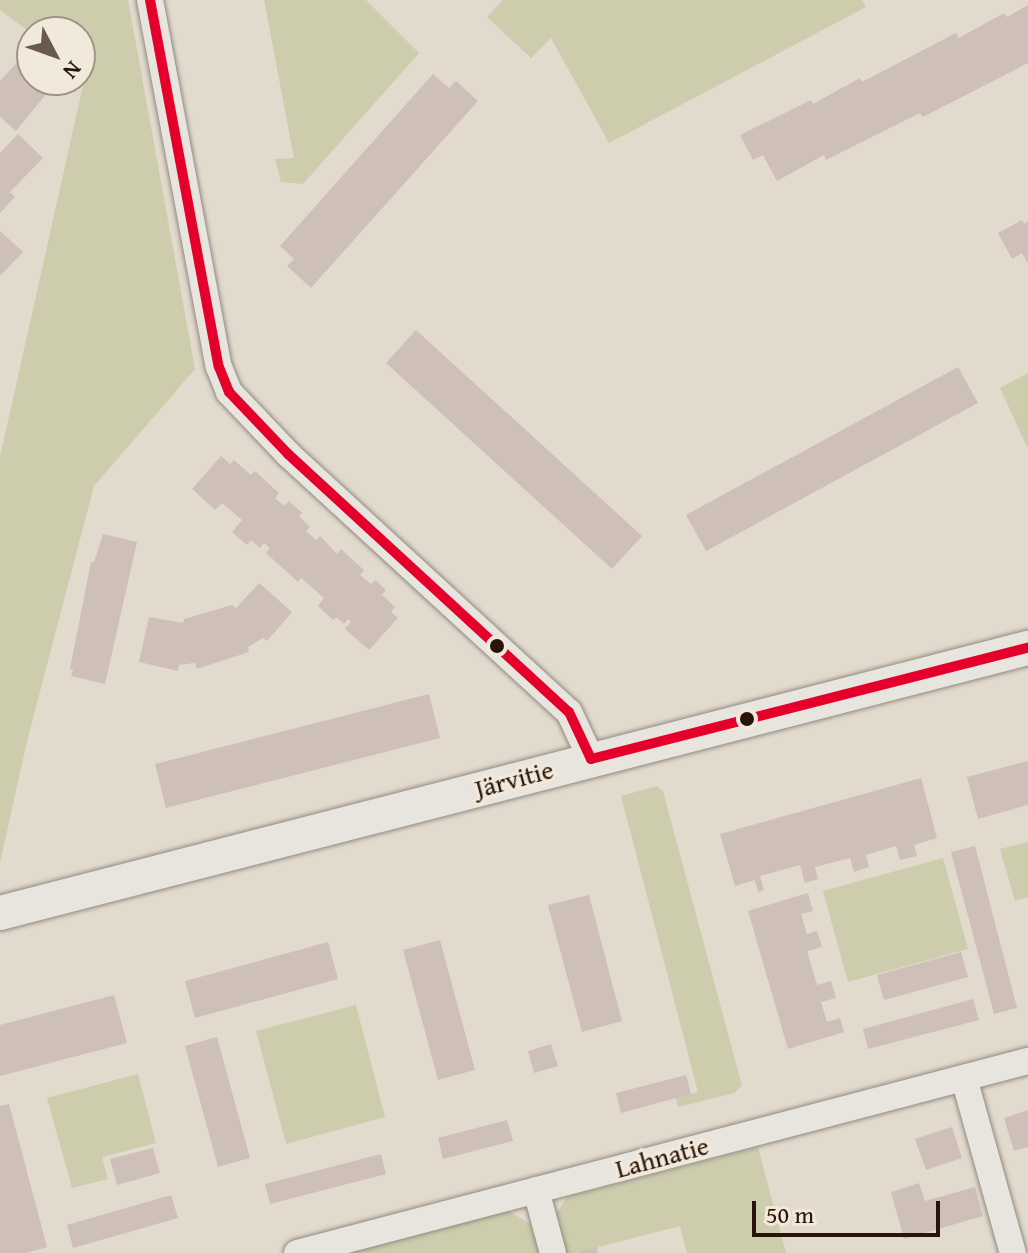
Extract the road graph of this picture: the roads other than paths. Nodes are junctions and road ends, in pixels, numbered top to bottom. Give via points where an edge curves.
1 (150, 0) edge
2 (1028, 648) edge
3 (591, 759) junction
4 (0, 913) edge
5 (1028, 1061) edge
6 (964, 1078) junction
7 (536, 1190) junction
8 (297, 1253) edge
9 (553, 1253) edge
10 (1013, 1253) edge

1 - 3 street via 219,367 229,392 288,454 569,712
2 - 3 street, Järvitie
3 - 4 street, Järvitie
5 - 6 street, Lahnatie
6 - 7 street, Lahnatie
6 - 10 street
7 - 8 street, Lahnatie
7 - 9 street

